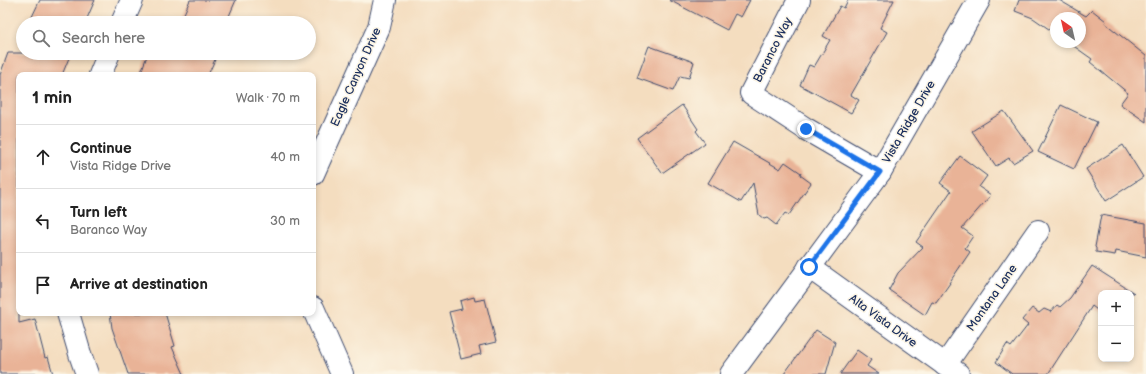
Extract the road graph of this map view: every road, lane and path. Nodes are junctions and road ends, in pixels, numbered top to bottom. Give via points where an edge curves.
1 (132, 0) edge
2 (385, 0) edge
3 (799, 0) edge
4 (979, 0) edge
5 (125, 16) edge
6 (106, 60) edge
7 (101, 72) edge
8 (316, 167) edge
9 (880, 172) junction
10 (1038, 231) dead end
11 (809, 267) junction
12 (316, 315) edge
13 (69, 316) edge
14 (951, 369) edge
15 (87, 374) edge
16 (342, 374) edge
17 (731, 374) edge

1 - 5 street
2 - 8 street, Eagle Canyon Drive via 379,27
3 - 9 street, Baranco Way via 751,92 806,129
4 - 9 street, Vista Ridge Drive
6 - 7 street
9 - 11 street, Vista Ridge Drive
10 - 14 street, Montana Lane
11 - 14 street, Alta Vista Drive
11 - 17 street, Vista Ridge Drive
12 - 16 street
13 - 15 street

